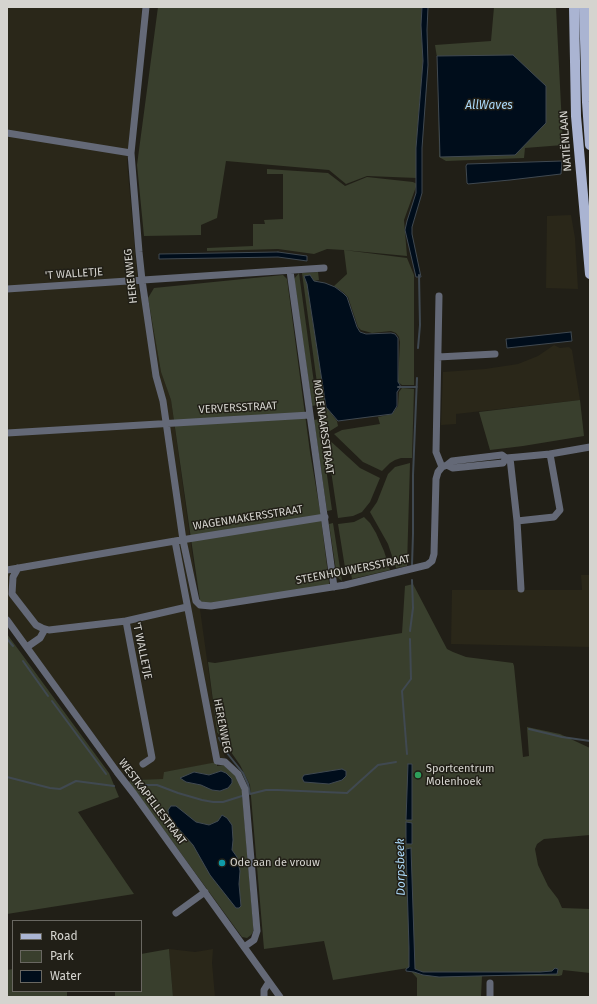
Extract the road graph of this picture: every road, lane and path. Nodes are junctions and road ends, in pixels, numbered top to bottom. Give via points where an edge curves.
1 (146, 7) edge
2 (574, 7) edge
3 (584, 7) edge
4 (7, 133) edge
5 (590, 145) edge
6 (131, 153) junction
7 (324, 268) dead end
8 (290, 271) junction
9 (590, 274) edge
10 (142, 280) junction
11 (7, 289) edge
12 (439, 296) dead end
13 (495, 354) dead end
14 (438, 357) junction
15 (310, 414) junction
16 (167, 423) junction
17 (7, 433) edge
18 (590, 447) edge
19 (550, 454) junction
20 (508, 458) junction
21 (444, 466) junction
22 (325, 517) junction
23 (517, 522) junction
24 (183, 540) junction
25 (174, 541) junction
26 (18, 568) junction
27 (7, 570) edge
28 (334, 587) junction
29 (520, 589) dead end
30 (200, 606) joint
31 (187, 607) junction
32 (7, 620) edge
33 (126, 621) junction
34 (45, 629) junction
35 (27, 647) junction
36 (143, 764) dead end
37 (205, 892) junction
38 (176, 913) dead end
39 (244, 947) junction
40 (269, 982) junction
41 (490, 983) dead end
42 (264, 997) edge
43 (280, 997) edge
44 (490, 997) edge

1 - 6 street, HERENWEG
2 - 9 main road, NATIËNLAAN via 576,123
3 - 5 main road
4 - 6 street
6 - 10 street, HERENWEG
7 - 8 street
8 - 10 street
8 - 15 street, MOLENAARSSTRAAT
10 - 11 street, 'T WALLETJE
10 - 16 street, HERENWEG via 156,376 164,401
12 - 14 street
13 - 14 street
14 - 21 street via 436,452
15 - 16 street, VERVERSSTRAAT
15 - 22 street, MOLENAARSSTRAAT
16 - 17 street
16 - 24 street, HERENWEG
18 - 19 street
19 - 20 street
19 - 23 street via 560,510 554,517
20 - 21 street via 503,463 496,464 453,468
20 - 23 street
21 - 28 street, STEENHOUWERSSTRAAT via 436,479 432,561 420,567
22 - 24 street, WAGENMAKERSSTRAAT
22 - 28 street, MOLENAARSSTRAAT
23 - 29 street
24 - 25 street, WAGENMAKERSSTRAAT
24 - 30 street, HERENWEG via 194,595
25 - 26 street
25 - 31 street, HERENWEG
26 - 27 street
26 - 34 street via 13,578 12,594 36,625
28 - 30 street, STEENHOUWERSSTRAAT
31 - 33 street
31 - 39 street, HERENWEG via 217,761 225,762 238,774 245,789 257,931 254,940
32 - 35 street, WESTKAPELLESTRAAT
33 - 34 street, 'T WALLETJE
33 - 36 street, 'T WALLETJE via 152,758
34 - 35 street via 40,638
35 - 37 street, WESTKAPELLESTRAAT
37 - 38 street
37 - 39 street, WESTKAPELLESTRAAT
39 - 40 street, WESTKAPELLESTRAAT
40 - 42 street via 264,990
40 - 43 street, WESTKAPELLESTRAAT
41 - 44 street

